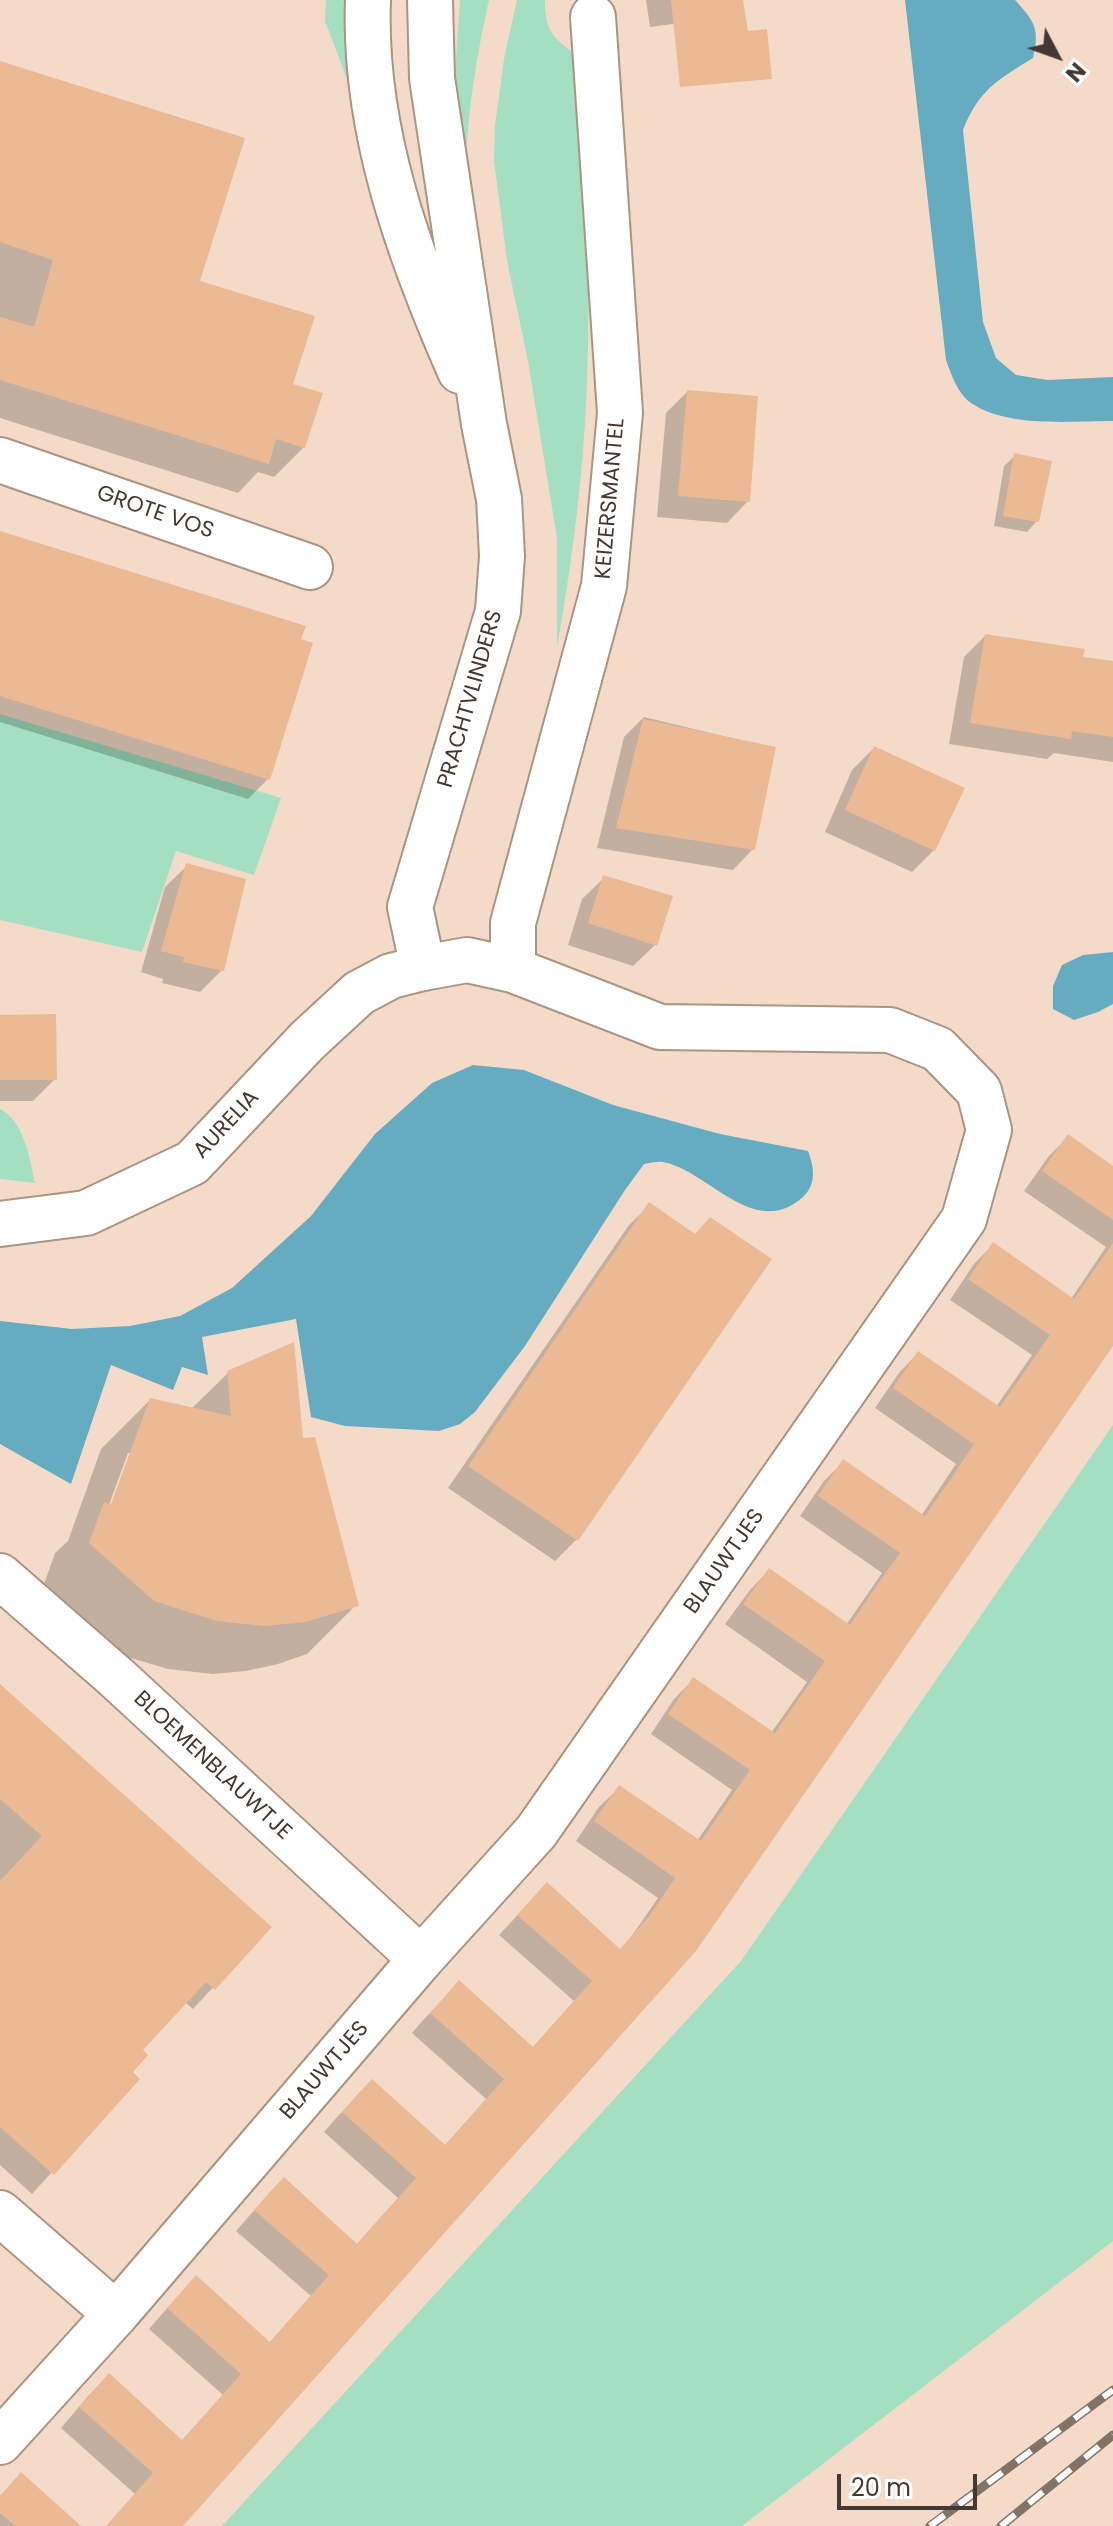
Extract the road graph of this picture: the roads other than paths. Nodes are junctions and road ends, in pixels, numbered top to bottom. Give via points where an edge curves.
1 (368, 0) edge
2 (430, 0) edge
3 (593, 17) dead end
4 (484, 424) junction
5 (0, 460) edge
6 (310, 567) dead end
7 (423, 968) junction
8 (513, 970) junction
9 (0, 1224) edge
10 (0, 1576) edge
11 (421, 1959) junction
12 (0, 2213) edge
13 (116, 2314) junction
14 (0, 2442) edge

1 - 4 street, PRACHTVLINDERS via 376,117 399,208 427,296
2 - 4 street, PRACHTVLINDERS via 432,78
3 - 8 street, KEIZERSMANTEL via 620,413 604,586 513,923
4 - 7 street, PRACHTVLINDERS via 499,499 498,611 410,907
5 - 6 street, GROTE VOS
7 - 8 street, BLAUWTJES via 467,960
7 - 9 street, AURELIA via 391,976 359,993 192,1163 86,1213
8 - 11 street, BLAUWTJES via 660,1027 890,1030 938,1049 979,1091 989,1130 964,1219 536,1832
10 - 11 street, BLOEMENBLAUWTJE
11 - 13 street, BLAUWTJES
12 - 13 street
13 - 14 street, BLAUWTJES

